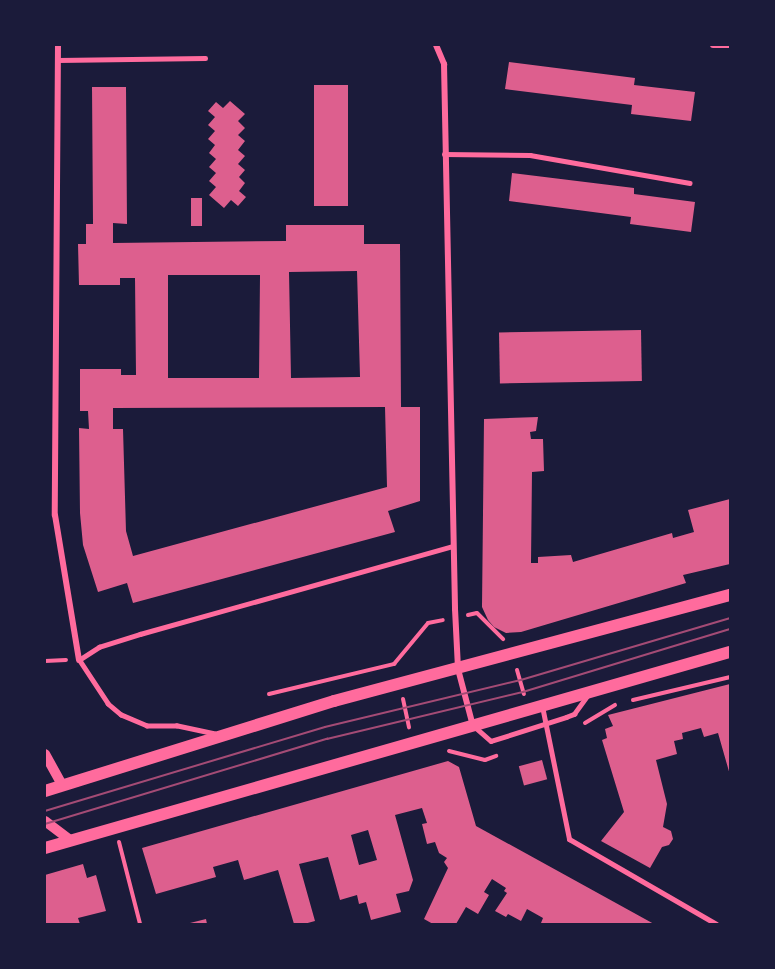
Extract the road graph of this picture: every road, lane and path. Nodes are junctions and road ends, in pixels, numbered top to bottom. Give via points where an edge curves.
1 (58, 45) edge
2 (436, 45) edge
3 (713, 45) edge
4 (730, 45) edge
5 (204, 58) dead end
6 (58, 60) junction
7 (444, 154) junction
8 (690, 183) dead end
9 (453, 546) junction
10 (730, 595) edge
11 (730, 652) edge
12 (79, 660) junction
13 (458, 669) junction
14 (730, 677) edge
15 (591, 692) junction
16 (542, 706) junction
17 (546, 725) junction
18 (472, 726) junction
19 (575, 730) dead end
20 (218, 735) junction
21 (45, 754) edge
22 (62, 785) junction
23 (45, 791) edge
24 (45, 821) edge
25 (115, 827) junction
26 (70, 840) junction
27 (45, 848) edge
28 (140, 924) edge
29 (716, 924) edge

1 - 6 street
2 - 7 street via 444,64
3 - 4 street
5 - 6 lane
6 - 12 street via 55,515
7 - 8 lane via 530,155
7 - 9 street
9 - 12 lane via 140,634 99,647
9 - 13 street
10 - 13 main road
11 - 15 main road
12 - 20 lane via 108,704 121,715 147,726 177,726
13 - 18 street
13 - 20 main road
14 - 19 path via 615,705
15 - 16 main road
15 - 17 lane via 574,714
16 - 17 street
16 - 18 main road
17 - 18 lane via 491,741
17 - 29 street via 569,839
18 - 25 main road
20 - 22 main road
21 - 22 street
22 - 23 main road
24 - 26 street
25 - 26 main road
25 - 28 path
26 - 27 main road

